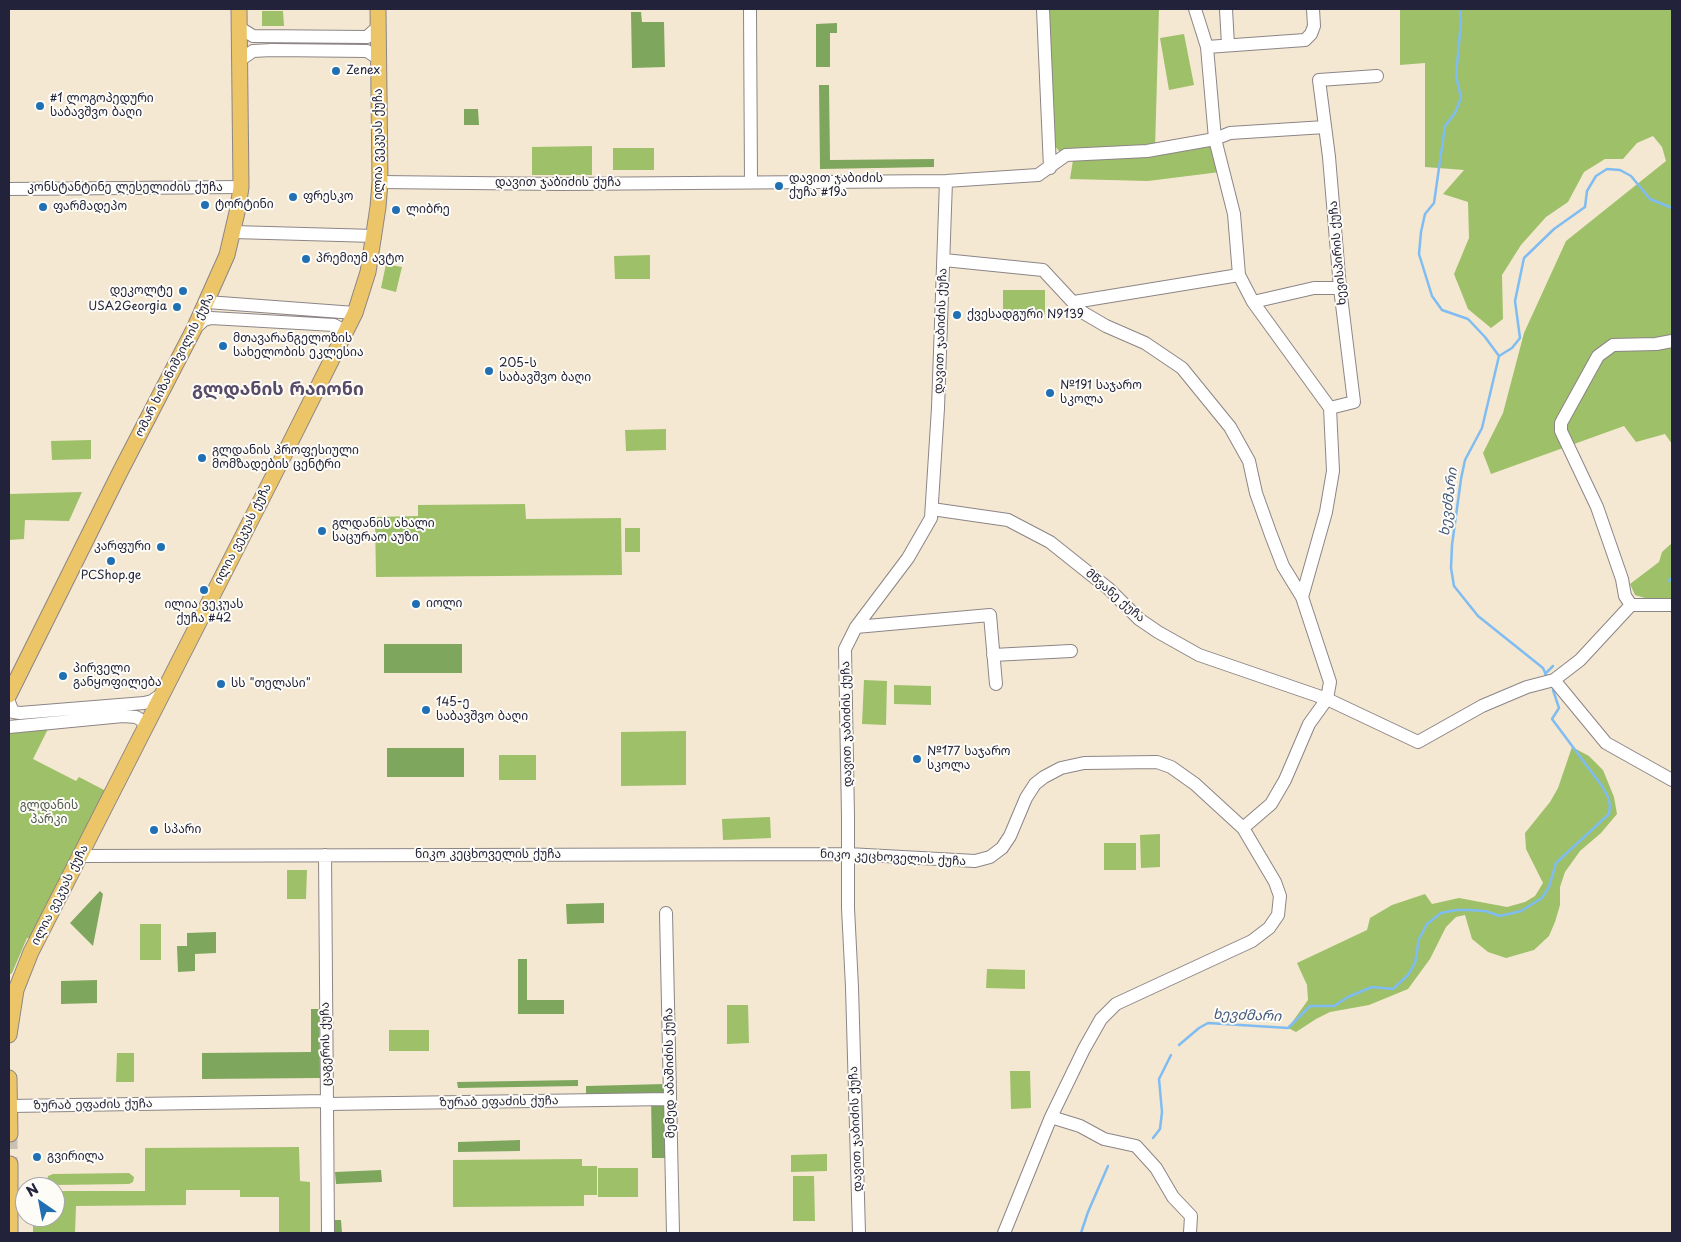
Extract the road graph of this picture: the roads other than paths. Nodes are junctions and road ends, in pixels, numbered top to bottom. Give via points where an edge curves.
1 (239, 9) edge
2 (378, 9) edge
3 (750, 9) edge
4 (1043, 9) edge
5 (1195, 9) edge
6 (1226, 9) edge
7 (1313, 9) edge
8 (378, 27) junction
9 (240, 28) junction
10 (1228, 45) junction
11 (1207, 47) junction
12 (379, 59) junction
13 (240, 60) junction
14 (1377, 76) dead end
15 (1325, 127) junction
16 (1216, 139) junction
17 (1050, 168) junction
18 (946, 181) junction
19 (380, 182) junction
20 (751, 182) junction
21 (240, 187) junction
22 (9, 189) edge
23 (233, 232) junction
24 (374, 236) junction
25 (944, 260) junction
26 (1240, 274) junction
27 (1340, 288) junction
28 (207, 302) junction
29 (1074, 302) junction
30 (1253, 302) junction
31 (355, 312) junction
32 (194, 329) junction
33 (343, 337) junction
34 (1672, 341) edge
35 (1330, 408) junction
36 (932, 509) junction
37 (1302, 597) junction
38 (1631, 605) junction
39 (1672, 605) edge
40 (856, 627) junction
41 (1071, 651) dead end
42 (993, 655) junction
43 (1554, 680) junction
44 (996, 684) dead end
45 (162, 694) junction
46 (9, 695) edge
47 (1327, 698) junction
48 (9, 702) edge
49 (9, 728) edge
50 (144, 728) junction
51 (1672, 780) edge
52 (1243, 828) junction
53 (848, 854) junction
54 (325, 855) junction
55 (79, 856) junction
56 (666, 912) dead end
57 (14, 982) edge
58 (11, 999) edge
59 (9, 1035) edge
60 (9, 1078) edge
61 (670, 1099) junction
62 (327, 1103) junction
63 (10, 1106) edge
64 (1051, 1117) junction
65 (10, 1134) edge
66 (10, 1164) dead end
67 (10, 1233) edge
68 (328, 1233) edge
69 (673, 1233) edge
70 (859, 1233) edge
71 (1004, 1233) edge
72 (1190, 1233) edge

1 - 9 main road, ომარ ხიზანიშვილის ქუჩა
2 - 8 main road, ილია ვეკუას ქუჩა
3 - 20 street
4 - 17 street
5 - 11 street
6 - 10 street
7 - 10 street via 1314,26 1305,40
8 - 9 street via 367,36 253,36
8 - 12 main road, ილია ვეკუას ქუჩა
9 - 13 main road, ომარ ხიზანიშვილის ქუჩა
10 - 11 street
11 - 16 street
12 - 13 street via 367,51 272,50 252,51
12 - 19 main road, ილია ვეკუას ქუჩა
13 - 21 main road, ომარ ხიზანიშვილის ქუჩა
14 - 15 street, ხევისპირის ქუჩა via 1319,80
15 - 16 street, დავით ჯაბიძის ქუჩა via 1230,134
15 - 27 street, ხევისპირის ქუჩა
16 - 17 street, დავით ჯაბიძის ქუჩა via 1147,151 1066,155
16 - 26 street via 1234,214
17 - 18 street, დავით ჯაბიძის ქუჩა via 1038,175
18 - 20 street, დავით ჯაბიძის ქუჩა
18 - 25 street, დავით ჯაბიძის ქუჩა
19 - 20 street, დავით ჯაბიძის ქუჩა
19 - 24 main road, ილია ვეკუას ქუჩა
21 - 22 street, კონსტანტინე ლესელიძის ქუჩა
21 - 23 main road, ომარ ხიზანიშვილის ქუჩა
23 - 24 street
23 - 28 main road, ომარ ხიზანიშვილის ქუჩა
24 - 31 main road, ილია ვეკუას ქუჩა via 368,272
25 - 29 street via 1043,270
25 - 36 street, დავით ჯაბიძის ქუჩა
26 - 29 street
26 - 30 street
27 - 30 street via 1314,288
27 - 35 street, ხევისპირის ქუჩა via 1354,402
28 - 31 street
28 - 32 main road, ომარ ხიზანიშვილის ქუჩა
29 - 37 street via 1082,312 1145,343 1182,368 1230,427 1249,461 1256,493 1283,566
30 - 35 street
31 - 33 main road, ილია ვეკუას ქუჩა
32 - 33 street via 211,318 334,325 341,329
32 - 46 main road, ომარ ხიზანიშვილის ქუჩა
33 - 45 main road, ილია ვეკუას ქუჩა
34 - 38 street via 1613,345 1598,356 1561,423 1561,431 1600,515 1625,596
35 - 37 street via 1334,471
36 - 40 street, დავით ჯაბიძის ქუჩა via 932,518 908,558
36 - 47 street, მწვანე ქუჩა via 1008,520 1050,542 1110,589 1139,619 1199,655
37 - 47 street via 1330,682
38 - 39 street
38 - 43 street via 1580,660
40 - 42 street via 990,615
40 - 53 street, დავით ჯაბიძის ქუჩა via 845,649
41 - 42 street
42 - 44 street
43 - 47 street, მწვანე ქუჩა via 1527,687 1482,706 1418,742
43 - 51 street via 1606,743
45 - 48 street via 152,702 20,713 13,712
45 - 50 main road, ილია ვეკუას ქუჩა
47 - 52 street via 1308,724 1286,780 1271,804
49 - 50 street via 123,716 136,717 143,722
50 - 55 main road, ილია ვეკუას ქუჩა
52 - 53 street, ნიკო კეცხოველის ქუჩა via 1196,784 1171,767 1157,762 1084,763 1061,768 1035,784 1010,836 990,857 975,861
52 - 64 street, ნიკო კეცხოველის ქუჩა via 1275,882 1280,896 1278,915 1269,928 1252,941 1116,1004 1101,1019
53 - 54 street, ნიკო კეცხოველის ქუჩა
53 - 70 street, დავით ჯაბიძის ქუჩა
54 - 55 street, ნიკო კეცხოველის ქუჩა
54 - 62 street, ცაგერის ქუჩა
55 - 57 main road, ილია ვეკუას ქუჩა
56 - 61 street, მემედ აბაშიძის ქუჩა
57 - 58 main road, ილია ვეკუას ქუჩა
58 - 59 main road, ილია ვეკუას ქუჩა
60 - 63 main road
61 - 62 street, ზურაბ ეფაძის ქუჩა
61 - 69 street, მემედ აბაშიძის ქუჩა
62 - 63 street, ზურაბ ეფაძის ქუჩა
62 - 68 street, ცაგერის ქუჩა
63 - 65 main road
64 - 71 street, ნიკო კეცხოველის ქუჩა
64 - 72 street via 1104,1138 1136,1146 1191,1216
66 - 67 main road

